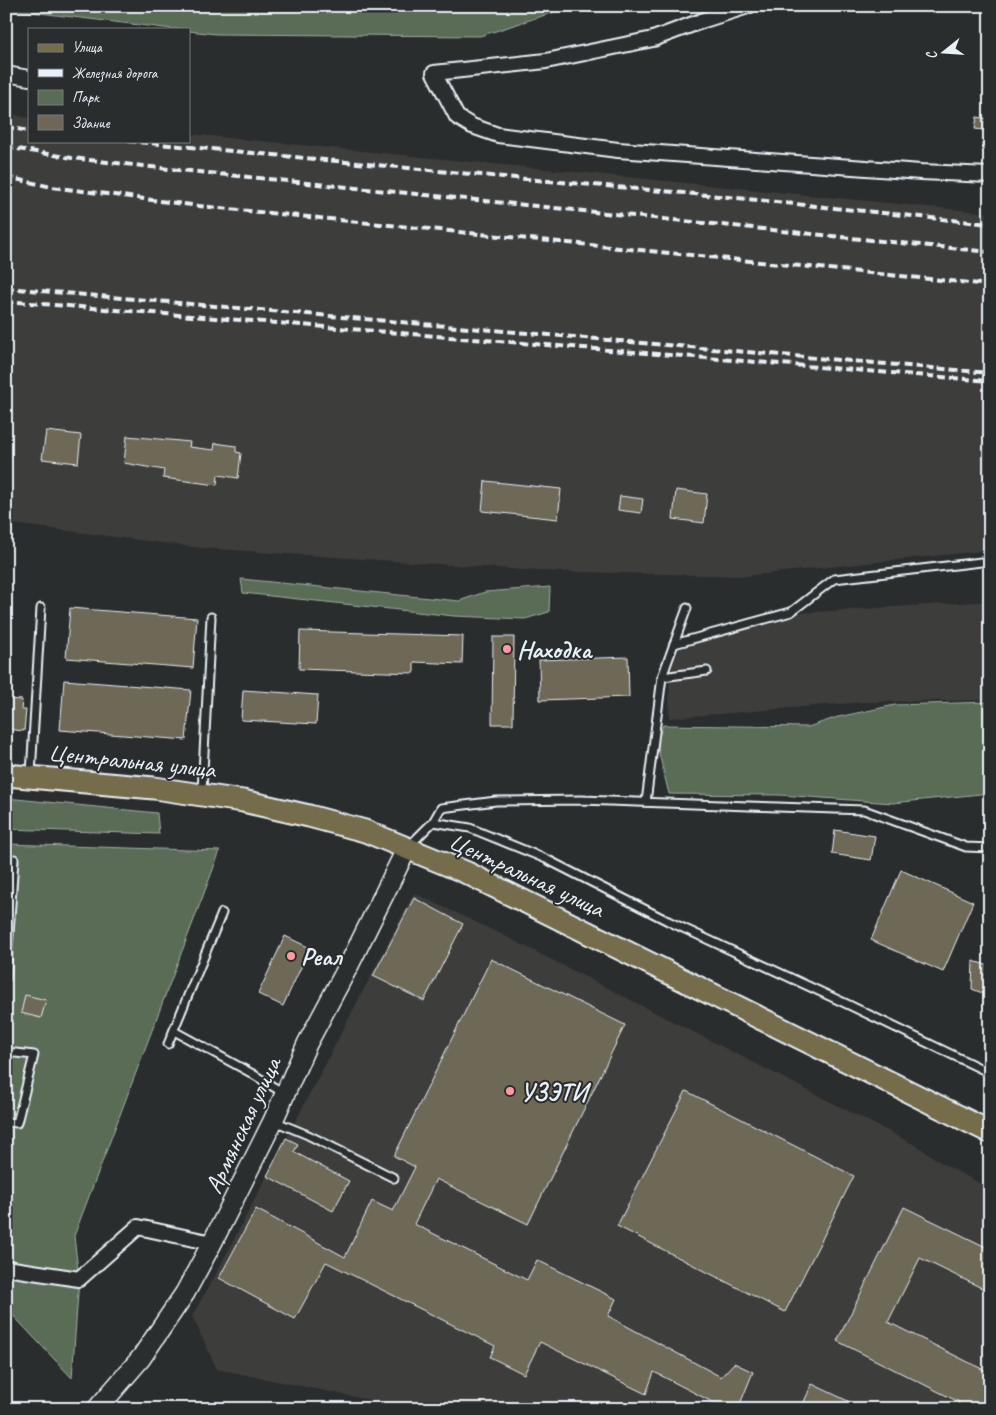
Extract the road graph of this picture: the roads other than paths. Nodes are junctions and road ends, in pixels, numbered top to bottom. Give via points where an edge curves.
1 (748, 6) edge
2 (6, 74) edge
3 (28, 78) edge
4 (990, 175) edge
5 (990, 561) edge
6 (41, 608) dead end
7 (687, 608) dead end
8 (210, 617) dead end
9 (674, 644) junction
10 (707, 671) dead end
11 (662, 677) junction
12 (6, 774) edge
13 (31, 777) junction
14 (201, 795) junction
15 (646, 802) junction
16 (433, 822) junction
17 (407, 848) junction
18 (990, 848) edge
19 (14, 859) dead end
20 (222, 913) dead end
21 (6, 978) edge
22 (174, 1031) junction
23 (168, 1044) dead end
24 (6, 1052) edge
25 (990, 1073) edge
26 (285, 1094) junction
27 (273, 1121) junction
28 (6, 1122) edge
29 (990, 1132) edge
30 (394, 1178) dead end
31 (212, 1243) junction
32 (6, 1268) edge
33 (97, 1409) edge

1 - 4 street via 653,39 546,61 434,73 457,117 498,136 618,150
2 - 3 street
5 - 9 lane via 834,579 791,612
6 - 13 lane
7 - 9 lane
8 - 14 lane
9 - 11 lane
10 - 11 lane
11 - 15 lane
12 - 13 main road, Центральная улица
13 - 14 main road, Центральная улица
14 - 17 main road, Центральная улица via 243,800 309,816 365,831
15 - 16 lane via 496,801 441,808
15 - 18 lane via 864,810 966,847
16 - 17 lane
16 - 25 lane via 470,828 546,859 668,921
17 - 26 street, Армянская улица via 307,1044
17 - 29 main road, Центральная улица via 465,872
19 - 21 lane
20 - 22 lane
22 - 23 lane
22 - 26 lane
24 - 28 lane via 34,1055 18,1123
26 - 27 street, Армянская улица
27 - 30 lane
27 - 31 street, Армянская улица
31 - 32 street via 138,1227 79,1279
31 - 33 street, Армянская улица via 141,1358

